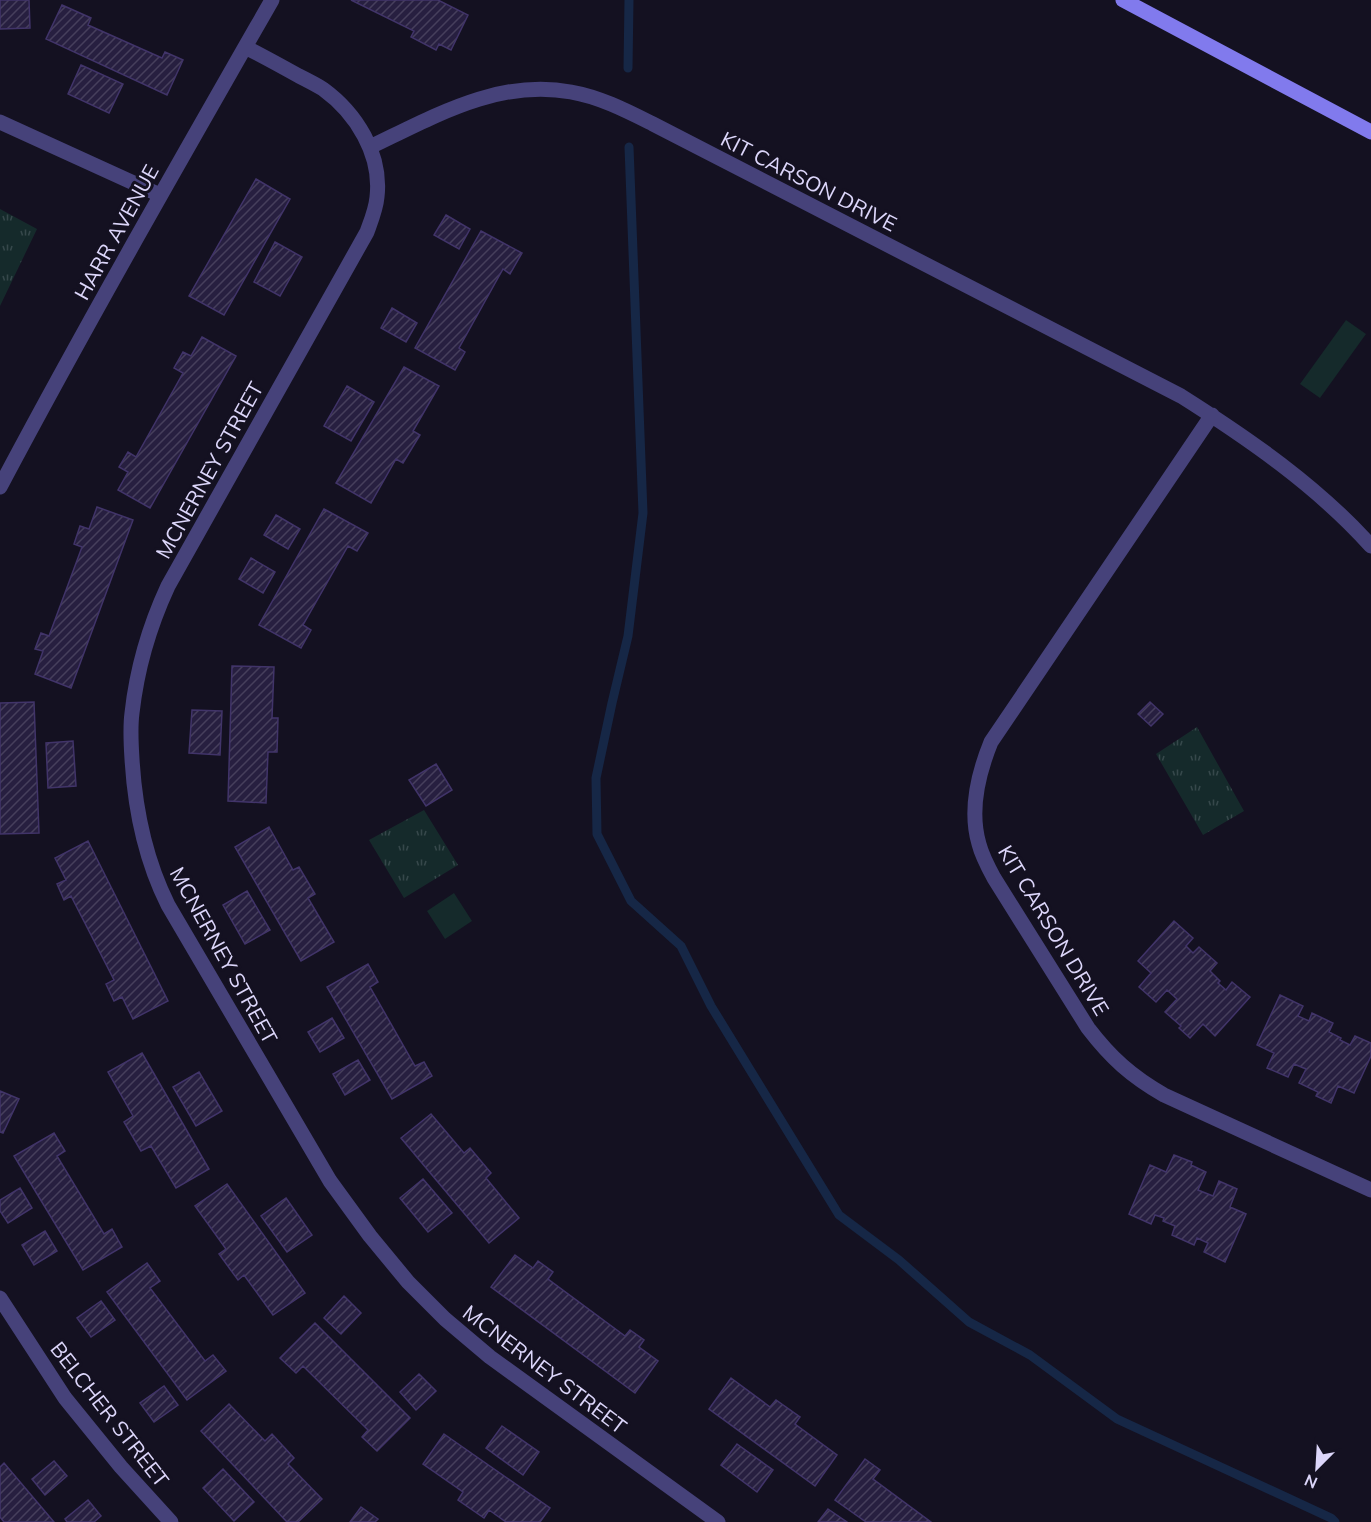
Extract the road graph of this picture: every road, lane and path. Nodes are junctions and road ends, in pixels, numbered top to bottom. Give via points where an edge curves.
1 (272, 0) edge
2 (1123, 0) edge
3 (246, 47) junction
4 (0, 122) edge
5 (1371, 132) edge
6 (370, 147) junction
7 (160, 195) junction
8 (1212, 415) junction
9 (0, 487) edge
10 (1371, 546) edge
11 (1371, 1190) edge
12 (0, 1298) edge
13 (171, 1522) edge
14 (718, 1522) edge

1 - 3 street, HARR AVENUE
2 - 5 main road
3 - 6 street, MCNERNEY STREET via 322,88 349,113
3 - 7 street, HARR AVENUE
4 - 7 street
6 - 8 street, KIT CARSON DRIVE via 463,104 495,94 543,89 590,97 685,140
6 - 14 street, MCNERNEY STREET via 375,161 377,197 367,232 168,586 149,630 131,716 133,779 147,850 168,905 324,1171 408,1282 490,1358
7 - 9 street, HARR AVENUE
8 - 10 street, KIT CARSON DRIVE via 1327,501
8 - 11 street, KIT CARSON DRIVE via 991,742 975,803 978,843 994,878 1088,1028 1125,1069 1164,1095
12 - 13 street, BELCHER STREET via 93,1435

